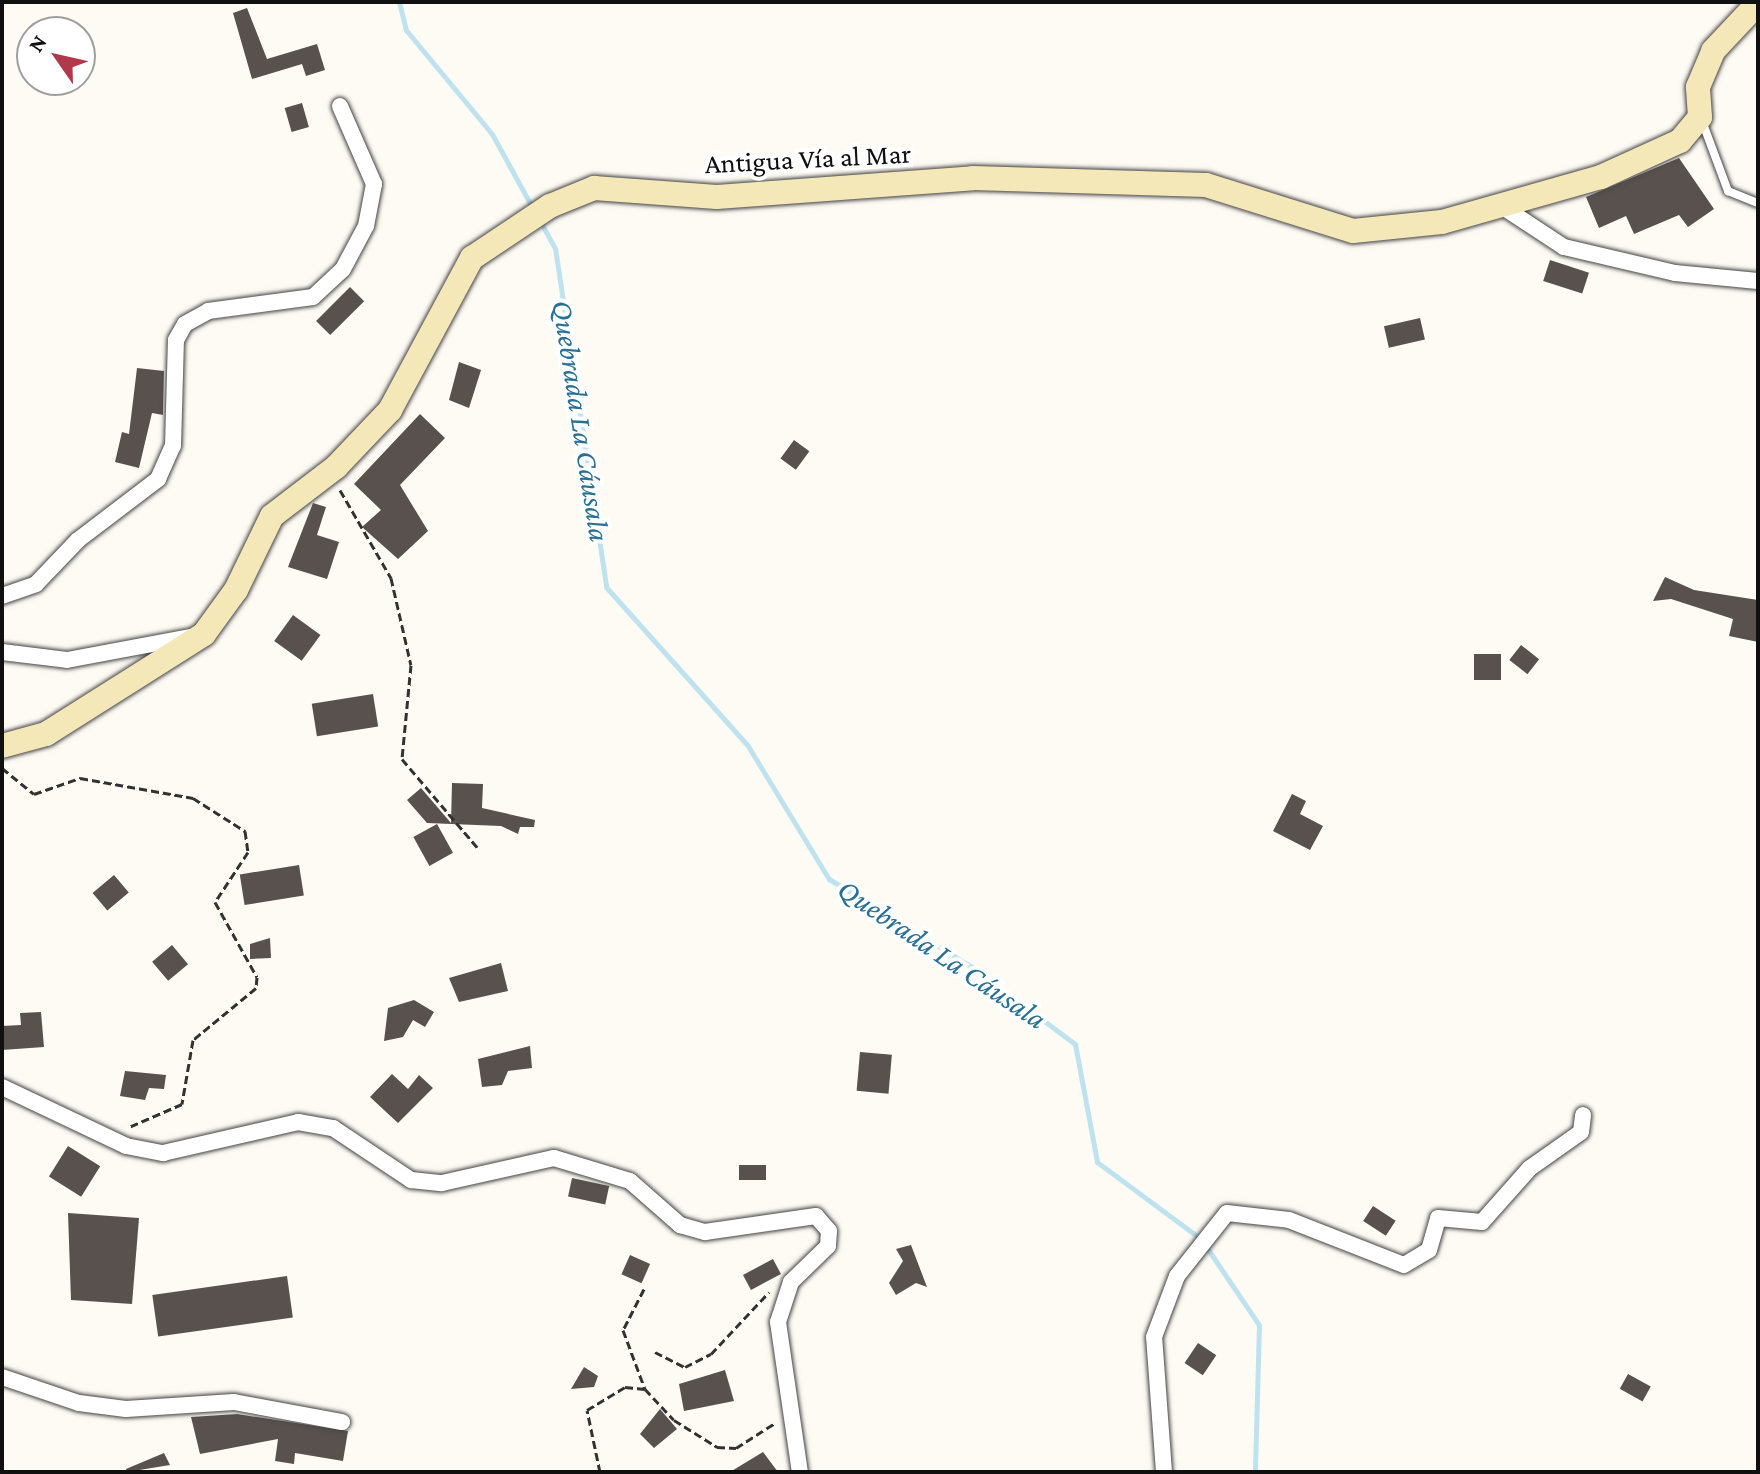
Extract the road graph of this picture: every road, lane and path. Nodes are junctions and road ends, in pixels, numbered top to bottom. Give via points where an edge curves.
1 (1758, 3) edge
2 (340, 106) dead end
3 (1700, 117) junction
4 (1758, 203) edge
5 (1503, 207) junction
6 (1758, 281) edge
7 (336, 467) junction
8 (2, 596) edge
9 (204, 634) junction
10 (2, 652) edge
11 (2, 746) edge
12 (2, 767) edge
13 (477, 847) dead end
14 (2, 1087) edge
15 (1583, 1115) dead end
16 (102, 1133) junction
17 (791, 1282) junction
18 (644, 1289) dead end
19 (655, 1352) dead end
20 (2, 1377) edge
21 (645, 1389) junction
22 (790, 1411) junction
23 (342, 1422) dead end
24 (600, 1472) edge
25 (800, 1472) edge
26 (1164, 1472) edge

1 - 3 main road via 1713,51 1698,87
2 - 8 street via 374,184 366,226 343,269 313,297 208,311 185,324 176,340 173,446 158,479 78,540 36,584
3 - 4 lane via 1728,191
3 - 5 main road, Antigua Vía al Mar via 1680,141 1601,177
5 - 6 street via 1564,247 1675,273
5 - 7 main road, Antigua Vía al Mar via 1353,231 1206,185 973,178 717,197 594,188 536,213 472,258 390,410
7 - 9 main road, Antigua Vía al Mar via 272,516 236,590
7 - 13 path via 349,514 391,578 411,665 402,759
9 - 10 street via 67,660
9 - 11 main road, Antigua Vía al Mar via 46,734
12 - 16 path via 34,794 80,778 193,798 245,831 248,852 215,902 257,977 256,988 193,1040 182,1104
14 - 16 street
15 - 26 street via 1581,1132 1530,1168 1482,1222 1438,1218 1429,1250 1404,1265 1289,1220 1227,1213 1177,1276 1154,1337
16 - 17 street via 163,1153 298,1122 333,1128 411,1180 442,1183 554,1158 630,1181 680,1225 705,1232 816,1216 829,1231 828,1246
17 - 19 path via 763,1295 711,1354 685,1367
17 - 22 street via 778,1322
18 - 21 path via 623,1330
20 - 23 street via 79,1403 164,1411 234,1402
21 - 22 path via 674,1420 717,1447 755,1439
21 - 24 path via 625,1387 587,1410 590,1452
22 - 25 street

